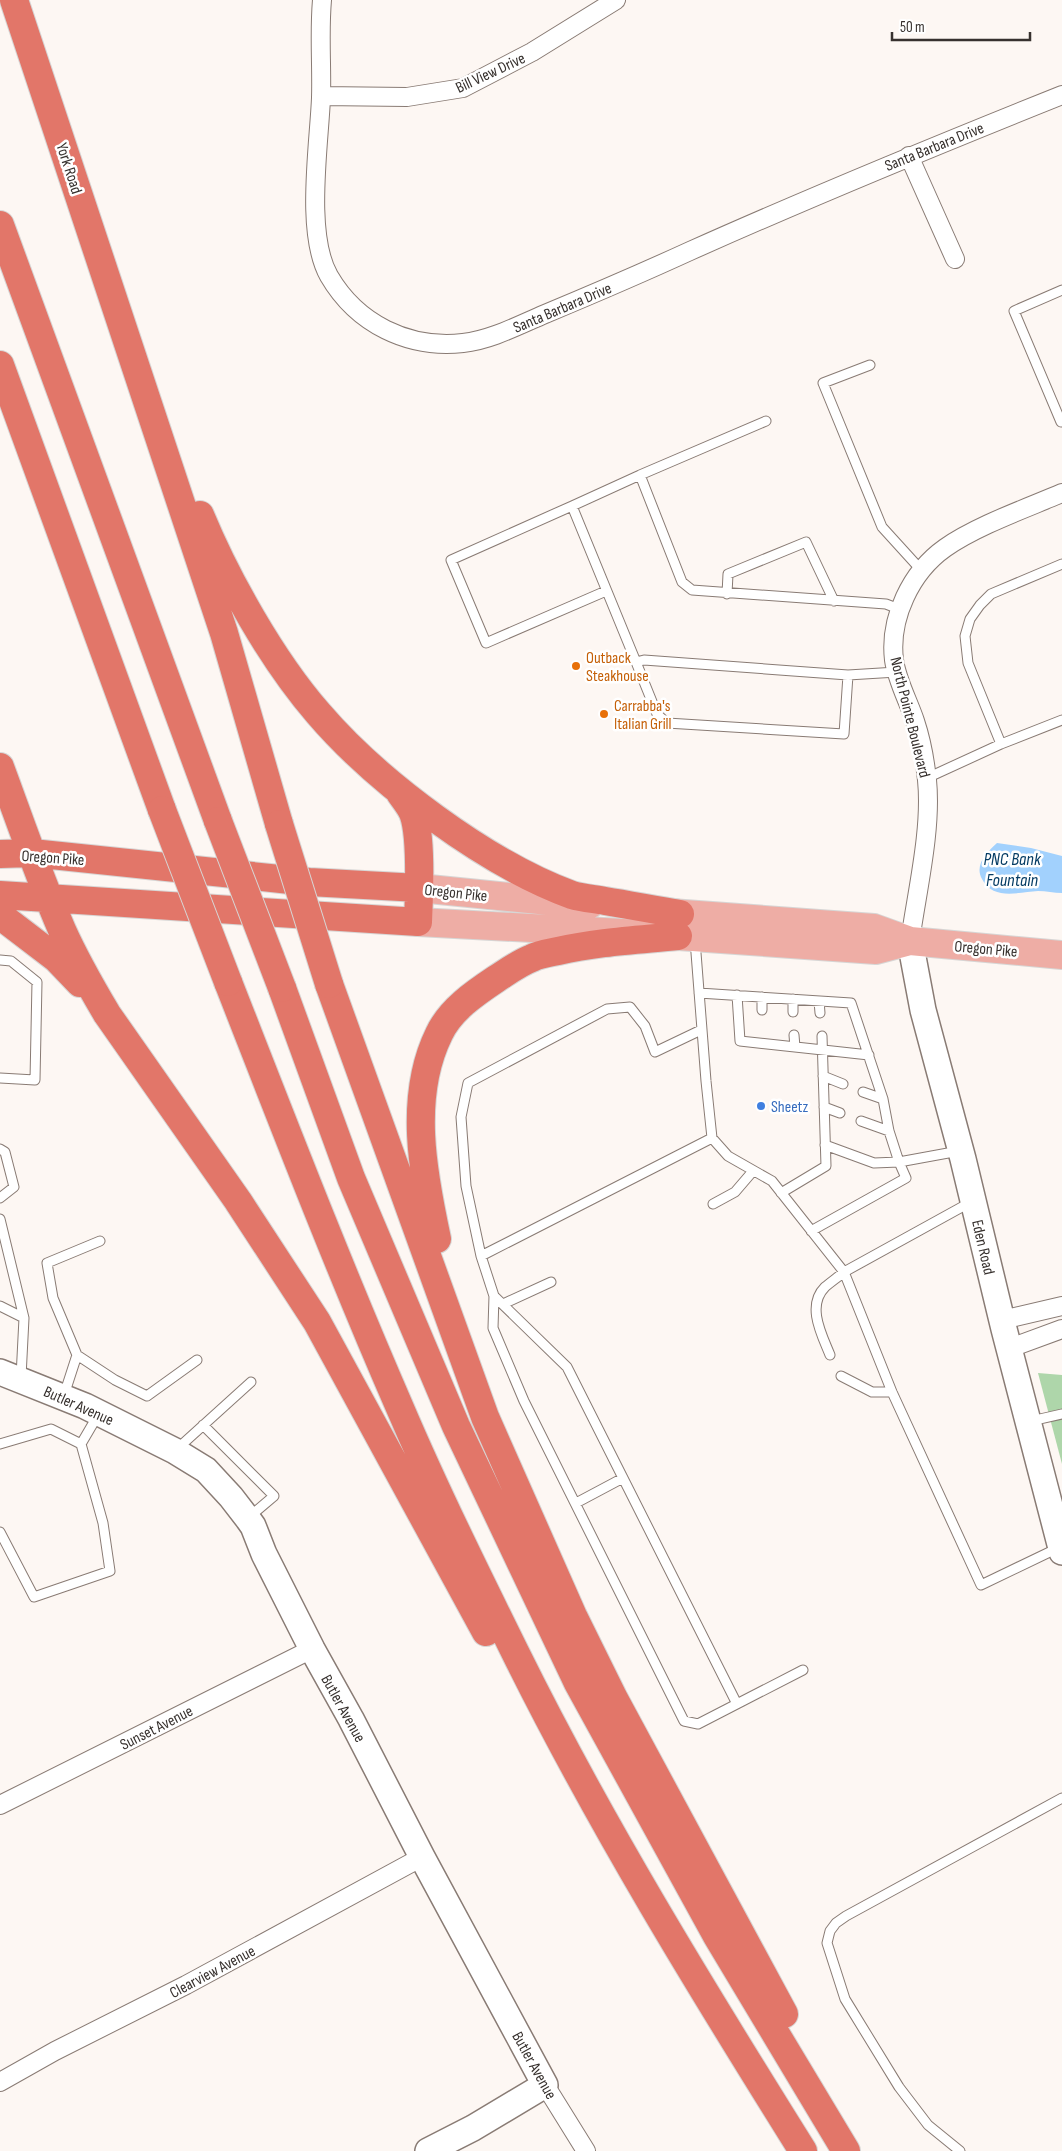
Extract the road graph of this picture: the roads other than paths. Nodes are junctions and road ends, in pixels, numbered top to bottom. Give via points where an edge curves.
1 (14, 0) edge
2 (322, 0) edge
3 (616, 0) edge
4 (1062, 95) edge
5 (321, 96) junction
6 (909, 156) junction
7 (0, 225) edge
8 (955, 259) dead end
9 (1062, 290) edge
10 (125, 336) junction
11 (0, 365) edge
12 (870, 365) dead end
13 (766, 421) dead end
14 (1062, 421) edge
15 (640, 475) junction
16 (1062, 493) edge
17 (572, 506) junction
18 (1062, 564) edge
19 (922, 571) junction
20 (606, 591) junction
21 (727, 594) junction
22 (834, 600) junction
23 (899, 609) junction
24 (636, 662) junction
25 (897, 672) junction
26 (848, 675) junction
27 (1062, 720) edge
28 (1001, 744) junction
29 (0, 767) edge
30 (927, 778) junction
31 (396, 788) junction
32 (32, 853) junction
33 (0, 854) edge
34 (419, 888) junction
35 (0, 895) edge
36 (49, 899) junction
37 (0, 918) edge
38 (418, 922) junction
39 (684, 929) junction
40 (910, 941) junction
41 (1062, 955) edge
42 (0, 960) edge
43 (699, 993) junction
44 (737, 996) junction
45 (762, 997) junction
46 (793, 999) junction
47 (819, 1001) junction
48 (762, 1010) dead end
49 (793, 1012) dead end
50 (107, 1014) junction
51 (820, 1014) dead end
52 (701, 1030) junction
53 (763, 1033) dead end
54 (794, 1035) dead end
55 (822, 1036) dead end
56 (763, 1043) junction
57 (795, 1047) junction
58 (823, 1050) junction
59 (869, 1055) junction
60 (823, 1076) junction
61 (0, 1078) edge
62 (843, 1084) dead end
63 (863, 1092) dead end
64 (883, 1099) junction
65 (824, 1107) junction
66 (840, 1113) dead end
67 (861, 1121) dead end
68 (889, 1131) junction
69 (712, 1138) junction
70 (825, 1145) junction
71 (0, 1149) edge
72 (961, 1150) junction
73 (899, 1162) junction
74 (754, 1171) junction
75 (781, 1193) junction
76 (0, 1198) edge
77 (973, 1200) junction
78 (713, 1204) dead end
79 (0, 1219) edge
80 (811, 1231) junction
81 (100, 1241) dead end
82 (481, 1256) junction
83 (844, 1272) junction
84 (551, 1282) dead end
85 (494, 1296) junction
86 (503, 1304) junction
87 (0, 1306) edge
88 (1062, 1306) edge
89 (24, 1318) junction
90 (1002, 1320) junction
91 (1062, 1329) edge
92 (1010, 1348) junction
93 (77, 1354) junction
94 (830, 1355) dead end
95 (197, 1360) dead end
96 (10, 1376) edge
97 (841, 1376) dead end
98 (251, 1382) dead end
99 (892, 1392) junction
100 (63, 1397) junction
101 (99, 1413) junction
102 (1062, 1414) edge
103 (485, 1417) junction
104 (1029, 1422) junction
105 (203, 1426) junction
106 (0, 1444) edge
107 (82, 1444) junction
108 (175, 1451) junction
109 (623, 1478) junction
110 (576, 1503) junction
111 (248, 1519) junction
112 (0, 1532) edge
113 (1061, 1549) edge
114 (312, 1649) junction
115 (803, 1670) dead end
116 (737, 1704) junction
117 (574, 1767) junction
118 (1062, 1798) edge
119 (0, 1805) edge
120 (422, 1857) junction
121 (0, 2082) edge
122 (545, 2085) junction
123 (428, 2151) edge
124 (586, 2151) edge
125 (803, 2151) edge
126 (846, 2151) edge
127 (860, 2151) edge
128 (960, 2151) edge

1 - 10 highway, York Road
2 - 5 street, Santa Barbara Drive
3 - 5 street, Bill View Drive via 532,52 463,88 407,96
4 - 6 street, Santa Barbara Drive
5 - 6 street, Santa Barbara Drive via 316,214 321,258 328,275 372,322 408,340 433,344 462,343 496,334
6 - 8 street
7 - 126 highway, bridge via 351,1178 448,1408 578,1683 718,1936
9 - 14 lane via 1014,311
10 - 31 highway via 208,535 256,625 318,713
10 - 103 highway, bridge via 224,633 329,984
11 - 117 highway, bridge via 162,810 344,1276 477,1575
12 - 19 lane via 823,382 882,527
13 - 15 lane
15 - 17 lane
15 - 21 lane via 682,582 692,590
16 - 19 street, North Pointe Boulevard via 944,548
17 - 20 lane
17 - 20 lane via 451,560 486,643
18 - 28 lane via 991,594 970,619 965,636 968,663
19 - 23 street, North Pointe Boulevard
20 - 24 lane
21 - 22 lane
21 - 22 lane via 728,574 806,542
22 - 23 lane via 886,604
23 - 25 street, North Pointe Boulevard via 894,637
24 - 26 lane
24 - 26 lane via 657,714 667,723 844,734
25 - 26 lane
25 - 30 street, North Pointe Boulevard via 915,720
27 - 28 lane
28 - 30 lane
29 - 32 highway
30 - 40 street, North Pointe Boulevard via 930,808
31 - 34 highway via 413,813
31 - 39 highway via 452,830 513,868 573,895
32 - 33 highway, Oregon Pike
32 - 34 highway, Oregon Pike via 309,882
32 - 36 highway
34 - 38 highway
34 - 39 main road, Oregon Pike
35 - 36 highway, Oregon Pike
36 - 38 highway, Oregon Pike
36 - 50 highway
37 - 50 highway via 57,959
38 - 39 main road, Oregon Pike
39 - 40 main road, Oregon Pike via 874,928
39 - 43 lane
39 - 103 highway via 532,958 475,992 439,1032 427,1064 422,1096 426,1188 443,1268
40 - 41 main road, Oregon Pike
40 - 72 street, Eden Road via 923,1010
42 - 61 lane via 11,961 37,982 35,1080
43 - 44 lane
43 - 52 lane
44 - 45 lane
44 - 56 lane via 740,1040
45 - 46 lane
45 - 48 lane
46 - 47 lane
46 - 49 lane
47 - 51 lane
47 - 59 lane via 851,1003
50 - 117 highway via 238,1201 317,1322 504,1663
52 - 69 lane
52 - 82 lane via 655,1052 645,1026 630,1007 607,1009 468,1083 461,1118 466,1186
53 - 56 lane
54 - 57 lane
55 - 58 lane
56 - 57 lane
57 - 58 lane
58 - 59 lane
58 - 60 lane
59 - 64 lane
60 - 62 lane
60 - 65 lane
63 - 64 lane
64 - 68 lane
65 - 66 lane
65 - 70 lane
67 - 68 lane
68 - 73 lane
69 - 74 lane via 728,1156
69 - 82 lane
70 - 73 lane via 874,1163
70 - 75 lane via 826,1166
71 - 76 lane via 5,1152 14,1187
72 - 73 lane
72 - 77 street, Eden Road
73 - 80 lane via 906,1178
74 - 75 lane via 772,1181
74 - 78 lane via 735,1192
75 - 80 lane
77 - 83 lane
77 - 90 street, Eden Road
79 - 89 lane
80 - 83 lane
81 - 93 lane via 46,1263 53,1298
82 - 85 lane
83 - 94 lane via 823,1289 816,1302 816,1319
83 - 99 lane
84 - 86 lane
85 - 86 lane
85 - 110 lane via 493,1328 524,1401
86 - 109 lane via 567,1367
87 - 89 lane
88 - 90 street
89 - 96 lane
90 - 92 street, Eden Road
91 - 92 street
92 - 104 street, Eden Road
93 - 95 lane via 115,1380 147,1396
93 - 100 lane
96 - 100 street, Butler Avenue
97 - 99 lane via 872,1392
98 - 105 lane
99 - 113 lane via 981,1586
100 - 101 street, Butler Avenue
101 - 107 lane
101 - 108 street, Butler Avenue
102 - 104 lane
103 - 127 highway via 573,1616 613,1697
104 - 113 street, Eden Road
105 - 108 lane
105 - 111 lane via 274,1496
106 - 107 lane via 51,1429
107 - 112 lane via 103,1523 110,1571 34,1598
108 - 111 street, Butler Avenue via 206,1470
109 - 110 lane
109 - 116 lane
110 - 116 lane via 684,1721 698,1724
111 - 114 street, Butler Avenue
114 - 119 street, Sunset Avenue
114 - 120 street, Butler Avenue
115 - 116 lane
117 - 125 highway via 688,1964
118 - 128 lane via 846,1916 836,1923 828,1937 827,1943 845,2000 899,2087 928,2125
120 - 121 street, Clearview Avenue
120 - 122 street, Butler Avenue
122 - 123 street
122 - 124 street, Butler Avenue

